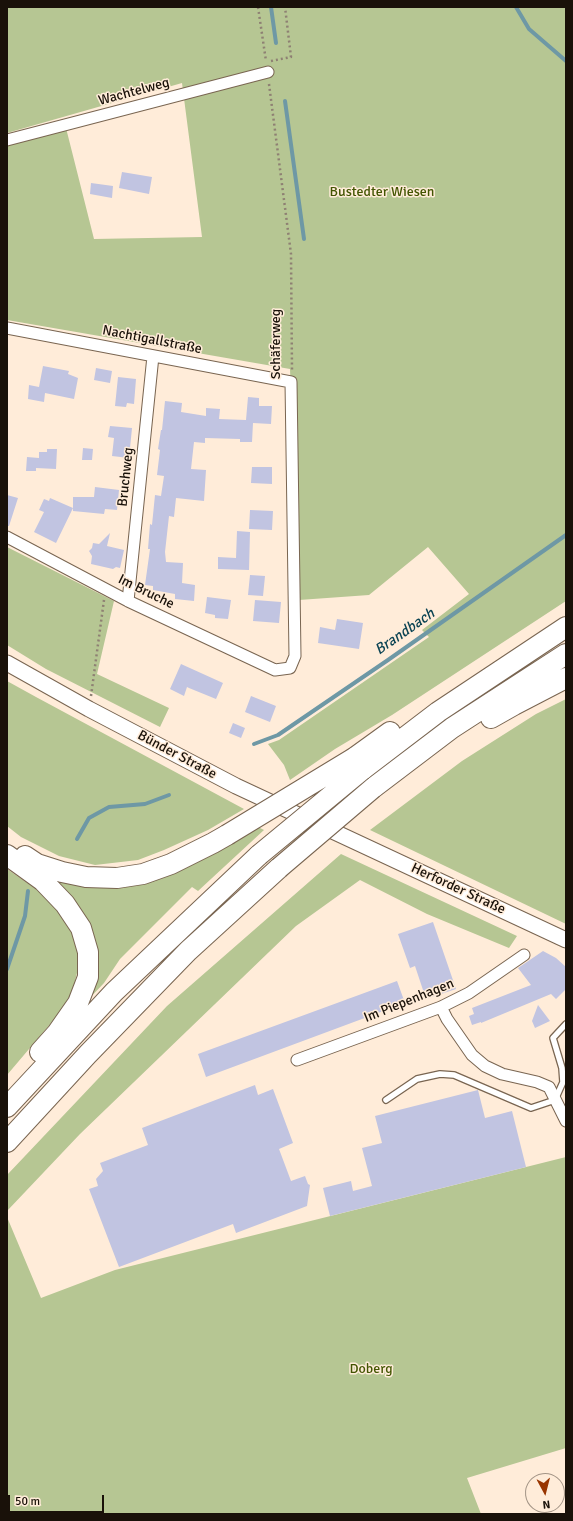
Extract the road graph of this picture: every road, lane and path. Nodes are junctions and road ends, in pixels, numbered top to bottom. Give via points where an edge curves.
1 (258, 7) edge
2 (285, 7) edge
3 (268, 72) junction
4 (7, 140) edge
5 (7, 328) edge
6 (153, 356) junction
7 (291, 382) junction
8 (7, 538) edge
9 (106, 589) junction
10 (128, 601) junction
11 (566, 627) edge
12 (566, 654) edge
13 (7, 663) edge
14 (275, 670) joint
15 (566, 678) edge
16 (89, 709) junction
17 (358, 764) junction
18 (373, 788) junction
19 (350, 839) joint
20 (7, 845) edge
21 (7, 855) edge
22 (566, 940) edge
23 (524, 955) dead end
24 (441, 1007) junction
25 (566, 1024) edge
26 (297, 1060) dead end
27 (386, 1100) dead end
28 (555, 1100) junction
29 (10, 1104) edge
30 (566, 1121) edge
31 (7, 1142) edge

1 - 3 path, Schäferweg
2 - 3 path via 292,57 270,61
3 - 4 street, Wachtelweg
3 - 7 path, Schäferweg via 291,254
5 - 6 street, Nachtigallstraße
6 - 7 street, Nachtigallstraße
6 - 10 street, Bruchweg
7 - 14 street, Schäferweg via 295,656 290,668
8 - 9 street, Im Bruche
9 - 10 street, Im Bruche
9 - 16 path
10 - 14 street, Im Bruche
11 - 17 highway
12 - 18 highway via 452,728
13 - 16 main road, Bünder Straße
15 - 18 highway via 459,738 392,787
16 - 19 main road, Bünder Straße via 236,786
17 - 20 highway, bridge via 213,843 171,864 143,874 117,878 86,877 62,872 38,864
17 - 29 highway, bridge via 114,992
18 - 31 highway, bridge via 279,868 188,952 25,1120
19 - 22 main road, Herforder Straße
21 - 29 highway via 44,881 65,904 81,928 88,952 88,977 78,1003 57,1033 18,1078
23 - 24 street, Im Piepenhagen via 469,993
24 - 26 street, Im Piepenhagen
24 - 28 street via 447,1020 472,1055 485,1066 502,1074 549,1087
25 - 28 lane via 553,1038 562,1068 563,1082
27 - 28 lane via 418,1079 454,1074 531,1108
28 - 30 street

